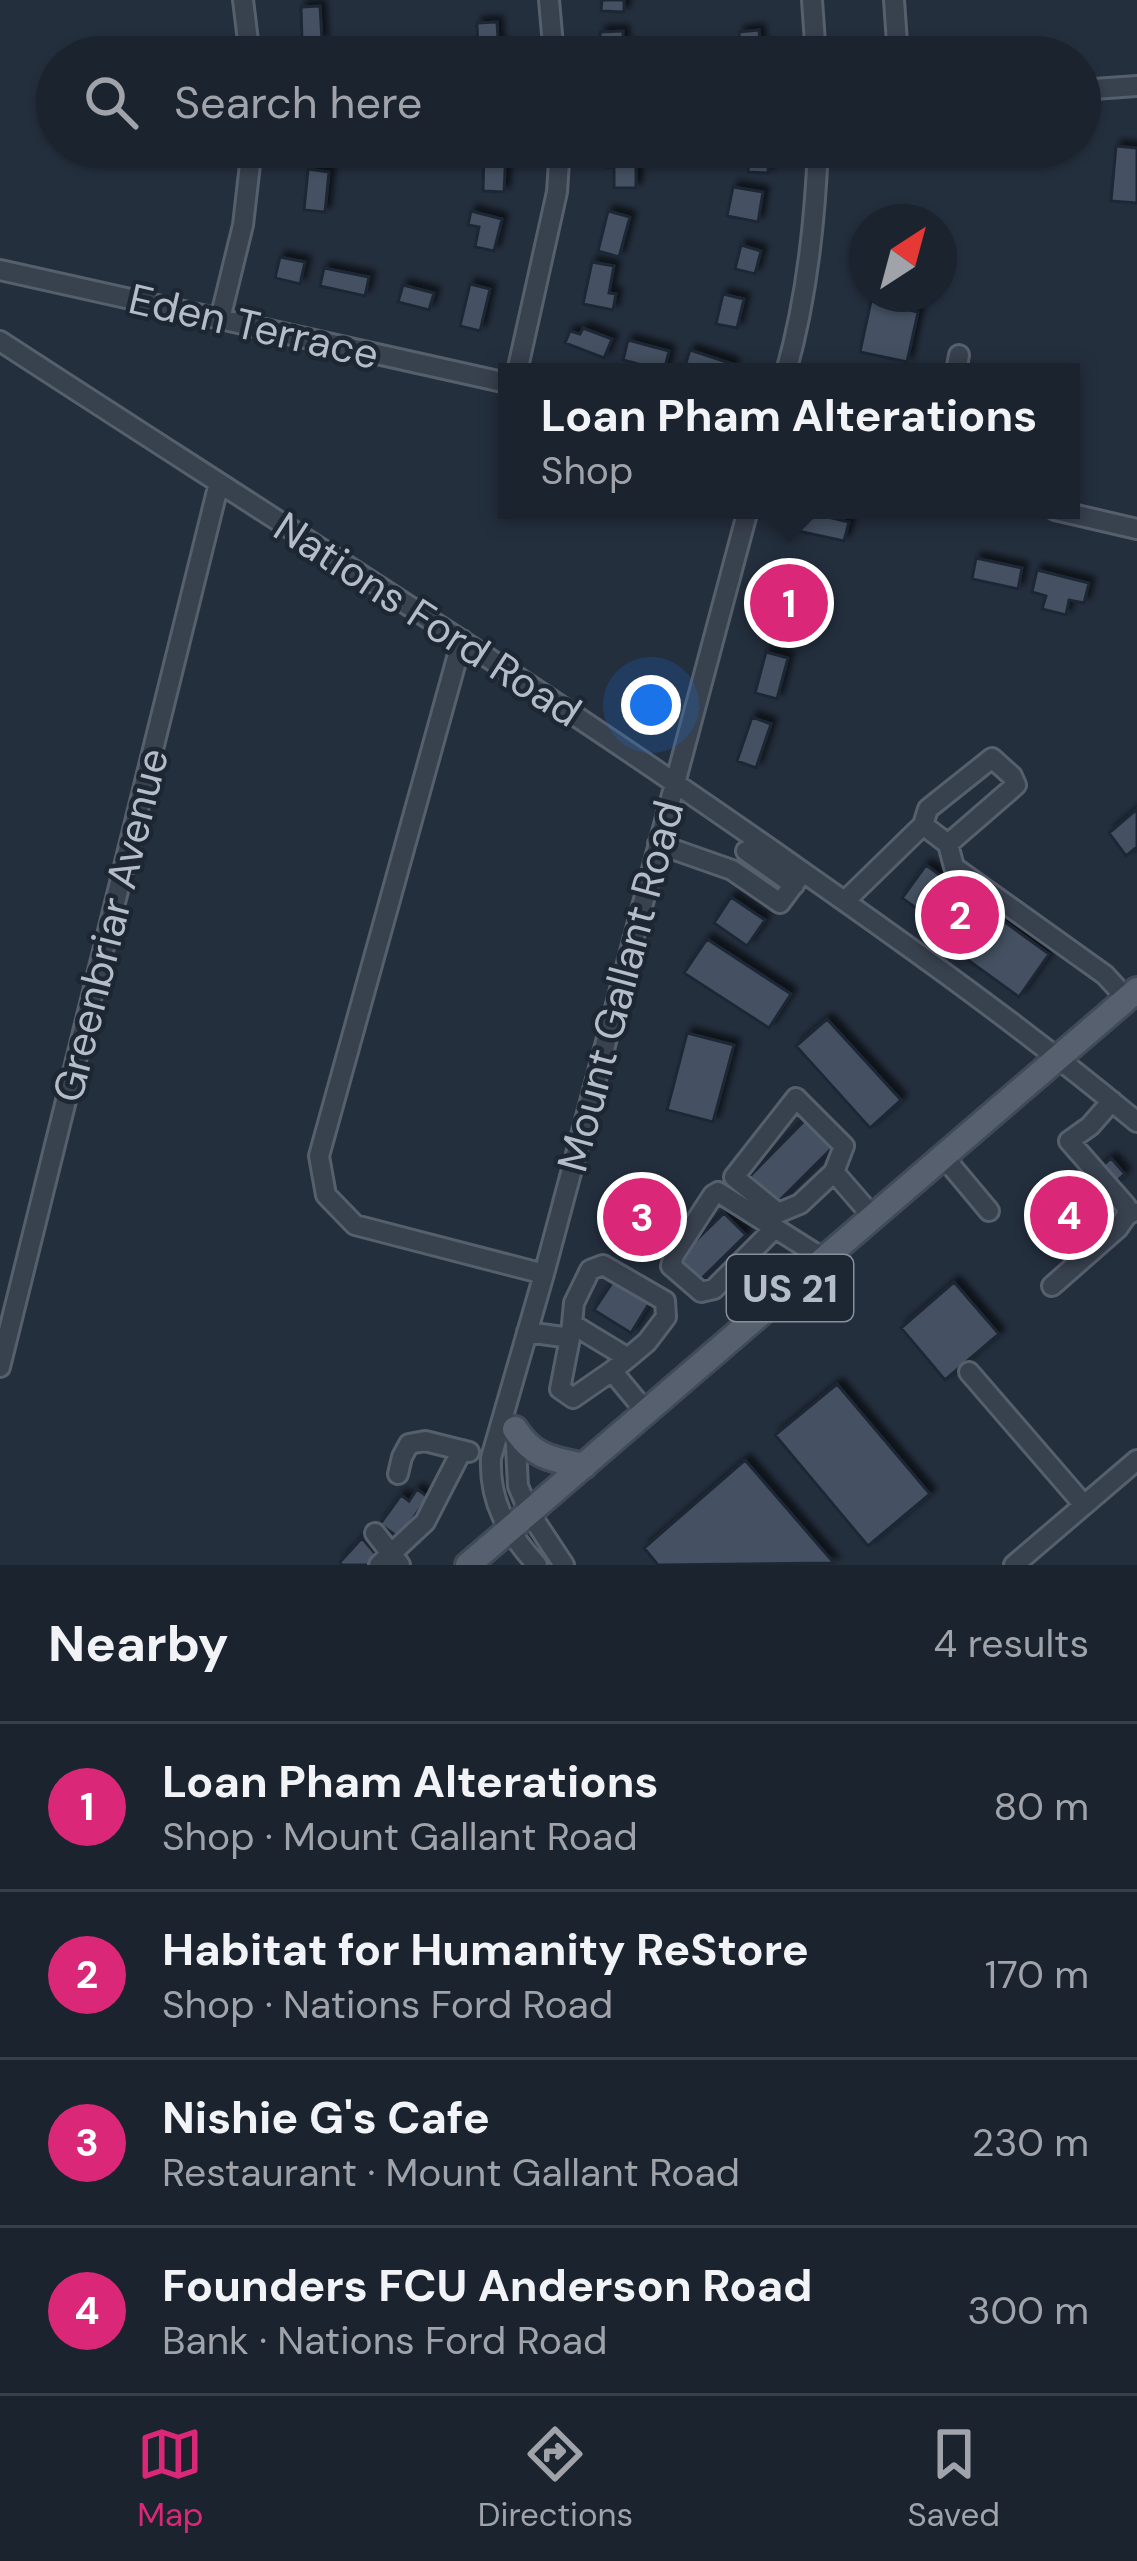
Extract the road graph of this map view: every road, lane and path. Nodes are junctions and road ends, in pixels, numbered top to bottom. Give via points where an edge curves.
1 (243, 0) edge
2 (549, 0) edge
3 (812, 0) edge
4 (894, 0) edge
5 (247, 36) edge
6 (552, 36) edge
7 (815, 36) edge
8 (897, 36) edge
9 (1137, 86) edge
10 (1101, 89) edge
11 (249, 168) edge
12 (559, 168) edge
13 (817, 168) edge
14 (0, 270) edge
15 (220, 319) junction
16 (0, 341) edge
17 (519, 363) edge
18 (789, 363) edge
19 (498, 381) edge
20 (219, 483) junction
21 (1080, 516) edge
22 (746, 519) edge
23 (1137, 529) edge
24 (462, 640) junction
25 (675, 782) junction
26 (923, 825) junction
27 (658, 844) junction
28 (750, 844) junction
29 (948, 844) junction
30 (732, 870) junction
31 (799, 878) junction
32 (845, 901) junction
33 (1132, 995) edge
34 (1059, 1057) junction
35 (1112, 1101) junction
36 (1137, 1122) edge
37 (943, 1156) junction
38 (834, 1172) junction
39 (989, 1211) dead end
40 (1132, 1212) edge
41 (872, 1217) junction
42 (774, 1222) junction
43 (824, 1258) junction
44 (544, 1274) junction
45 (1052, 1286) dead end
46 (571, 1331) junction
47 (527, 1332) junction
48 (628, 1358) junction
49 (0, 1367) edge
50 (612, 1371) junction
51 (969, 1372) dead end
52 (511, 1393) junction
53 (646, 1412) junction
54 (515, 1429) junction
55 (462, 1450) junction
56 (491, 1458) junction
57 (1137, 1460) edge
58 (584, 1466) junction
59 (398, 1474) dead end
60 (1084, 1505) junction
61 (529, 1512) junction
62 (508, 1530) junction
63 (375, 1533) dead end
64 (390, 1562) edge
65 (467, 1565) edge
66 (537, 1565) edge
67 (564, 1565) edge
68 (1014, 1565) edge

1 - 5 street
2 - 6 street
3 - 7 street
4 - 8 street
9 - 10 street
11 - 15 street
12 - 17 street
13 - 18 street via 809,270
14 - 15 street, Eden Terrace
15 - 19 street, Eden Terrace
16 - 20 street, Nations Ford Road
20 - 24 street, Nations Ford Road
20 - 49 street, Greenbriar Avenue
21 - 23 street
22 - 25 street, Mount Gallant Road
24 - 25 street, Nations Ford Road
24 - 44 street via 319,1156 326,1195 355,1225
25 - 27 street, Mount Gallant Road
25 - 28 street, Nations Ford Road
26 - 29 street
26 - 29 street via 928,809 992,758 1016,785
26 - 32 street
27 - 30 street
27 - 44 street, Mount Gallant Road
28 - 30 street
28 - 31 street, Nations Ford Road
29 - 33 street via 954,867
30 - 31 street via 780,903
31 - 32 street, Nations Ford Road
32 - 34 street, Nations Ford Road
33 - 34 main road, US 21
34 - 35 street, Nations Ford Road
34 - 37 main road, US 21
35 - 36 street, Nations Ford Road
35 - 40 street via 1069,1141
37 - 39 street
37 - 41 main road, US 21
38 - 41 street
38 - 42 street
38 - 42 street via 844,1146 796,1098 734,1178
40 - 45 street
41 - 43 main road, US 21
42 - 42 street via 718,1192 670,1267 706,1292
42 - 43 street
43 - 53 main road, US 21
44 - 47 street, Mount Gallant Road
46 - 47 street
46 - 48 street
46 - 48 street via 590,1270 603,1265 665,1301 666,1317
46 - 50 street via 560,1389 573,1398
47 - 52 street, Mount Gallant Road
48 - 50 street
50 - 53 street
51 - 60 street
52 - 54 street, Mount Gallant Road
52 - 56 street, Mount Gallant Road
53 - 58 main road, US 21
54 - 58 main road via 535,1453
54 - 61 street, Mount Gallant Road via 518,1486
55 - 56 street
55 - 59 street via 409,1444
55 - 64 street via 425,1522
56 - 62 street, Mount Gallant Road
57 - 60 street
58 - 61 main road, US 21
60 - 68 street
61 - 62 main road, US 21
61 - 67 street, Mount Gallant Road
62 - 65 main road, US 21
62 - 66 street, Mount Gallant Road
63 - 64 street

